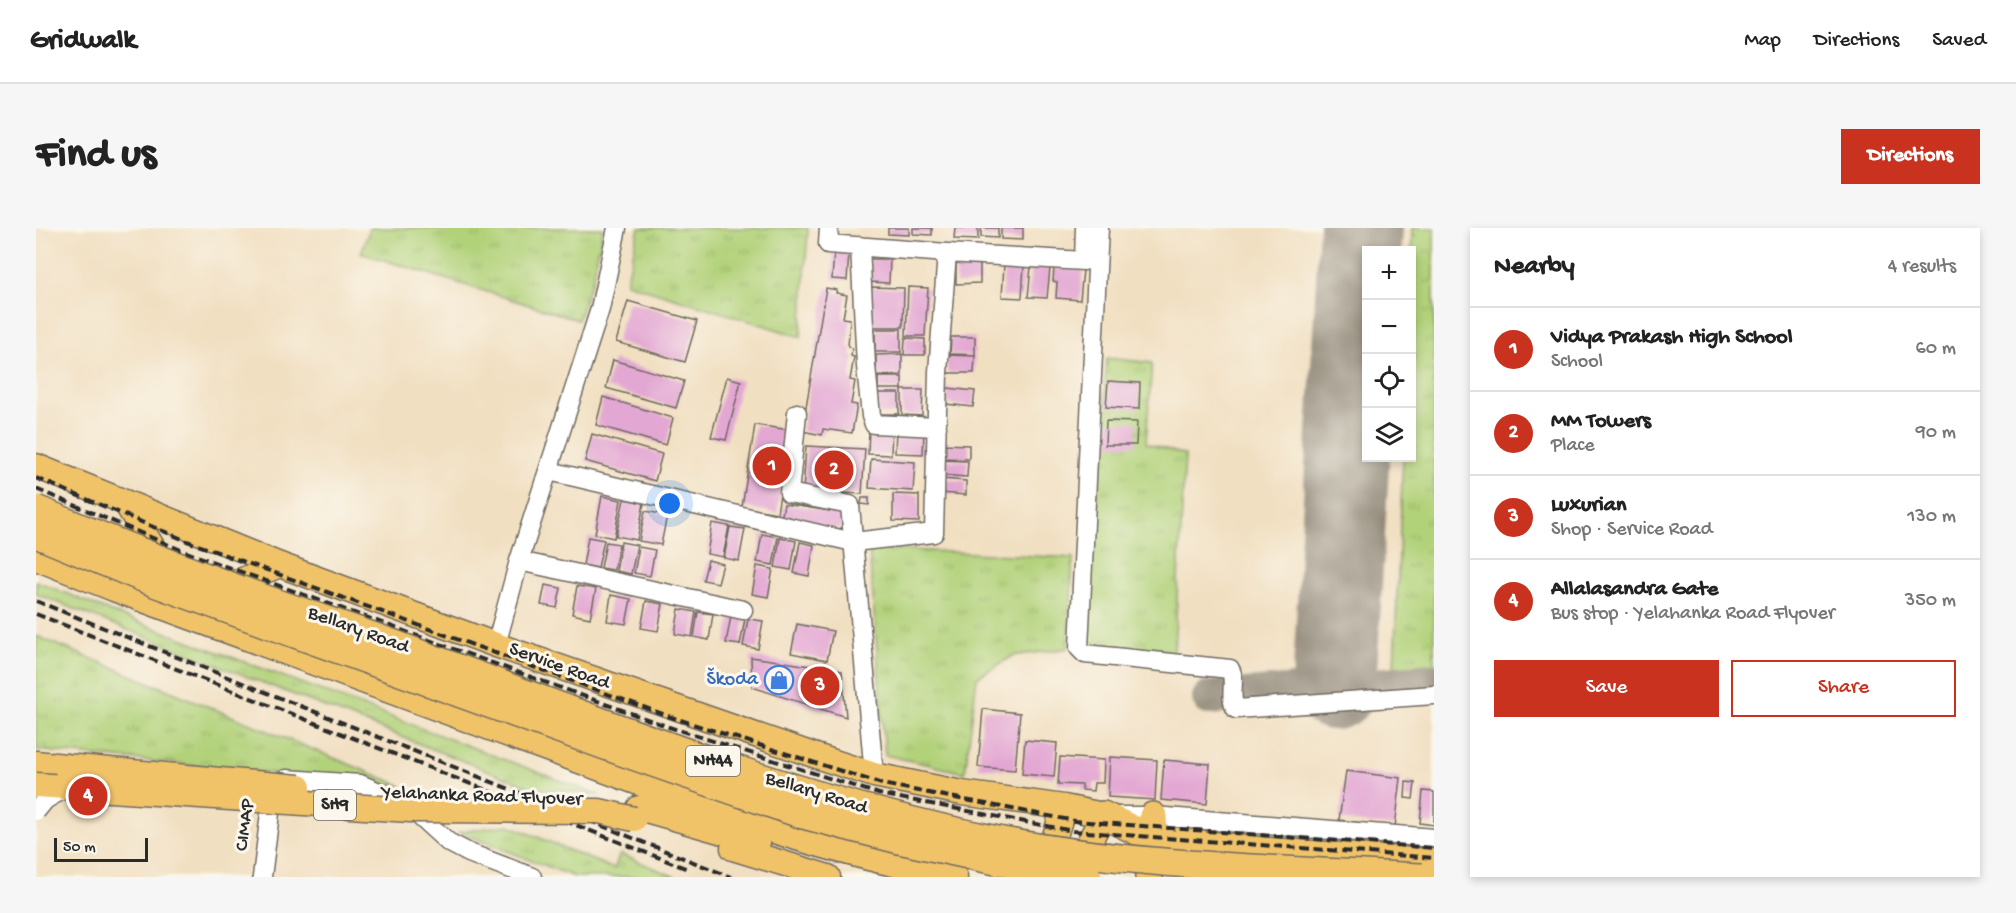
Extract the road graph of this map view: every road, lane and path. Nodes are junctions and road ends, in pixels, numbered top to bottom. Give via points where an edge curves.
1 (617, 228) edge
2 (829, 228) edge
3 (1085, 228) edge
4 (1100, 228) edge
5 (860, 246) junction
6 (947, 253) junction
7 (797, 413) dead end
8 (937, 427) junction
9 (36, 466) edge
10 (549, 471) junction
11 (127, 505) junction
12 (36, 509) edge
13 (36, 534) edge
14 (853, 542) junction
15 (36, 558) edge
16 (519, 561) junction
17 (280, 566) junction
18 (114, 589) junction
19 (743, 610) dead end
20 (254, 639) junction
21 (496, 645) junction
22 (1434, 695) edge
23 (36, 758) edge
24 (36, 763) edge
25 (874, 775) junction
26 (274, 779) junction
27 (36, 785) edge
28 (66, 788) junction
29 (36, 797) edge
30 (1064, 807) junction
31 (36, 811) edge
32 (270, 811) junction
33 (636, 813) junction
34 (1103, 815) junction
35 (428, 824) junction
36 (1154, 828) junction
37 (1434, 838) edge
38 (1434, 863) edge
39 (262, 877) edge
40 (532, 877) edge
41 (828, 877) edge
42 (883, 877) edge
43 (955, 877) edge
44 (1029, 877) edge
45 (1069, 877) edge
46 (1088, 877) edge
47 (1149, 877) edge
48 (1422, 877) edge

1 - 10 street via 600,309
2 - 5 street via 828,244
3 - 6 street via 1084,261
4 - 22 street via 1079,648 1084,654 1225,667 1232,672 1236,709 1372,692
5 - 6 street
5 - 8 street via 871,416 879,425
6 - 8 street
7 - 14 street via 789,493 850,505
8 - 14 street via 934,533
9 - 11 main road, Service Road
10 - 14 street
10 - 16 street
11 - 17 main road, Service Road
11 - 18 main road via 167,573 165,583 156,591
12 - 48 highway, Bellary Road / NH44, bridge via 253,594 582,714 787,787 878,812 1002,841 1097,856
13 - 46 highway, Bellary Road / NH44, bridge via 157,584 803,815 909,843
14 - 25 street
15 - 18 main road
16 - 19 street
16 - 21 street
17 - 20 main road via 232,584 225,596 225,610
17 - 21 main road, Service Road
18 - 20 main road
20 - 43 main road via 731,817 898,866
21 - 25 main road, Service Road
23 - 26 street
24 - 33 main road, Yelahanka Road Flyover / SH9, bridge via 409,797 599,801
25 - 30 main road, Service Road via 962,793
26 - 32 street, CIMAP
26 - 35 street via 360,784 405,803
27 - 28 main road, Yelahanka Road Flyover / SH9, bridge
28 - 31 street, bridge via 45,800
28 - 33 main road, Yelahanka Road Flyover / SH9, bridge via 410,810
29 - 32 street
30 - 34 main road, Service Road
30 - 44 main road via 1047,855
32 - 35 street
32 - 39 street, CIMAP
33 - 41 main road, Yelahanka Road Flyover / SH9
33 - 42 main road, Yelahanka Road Flyover / SH9
34 - 36 highway
34 - 45 main road
35 - 40 street via 448,842
36 - 37 street
36 - 38 highway via 1262,851
36 - 47 highway

